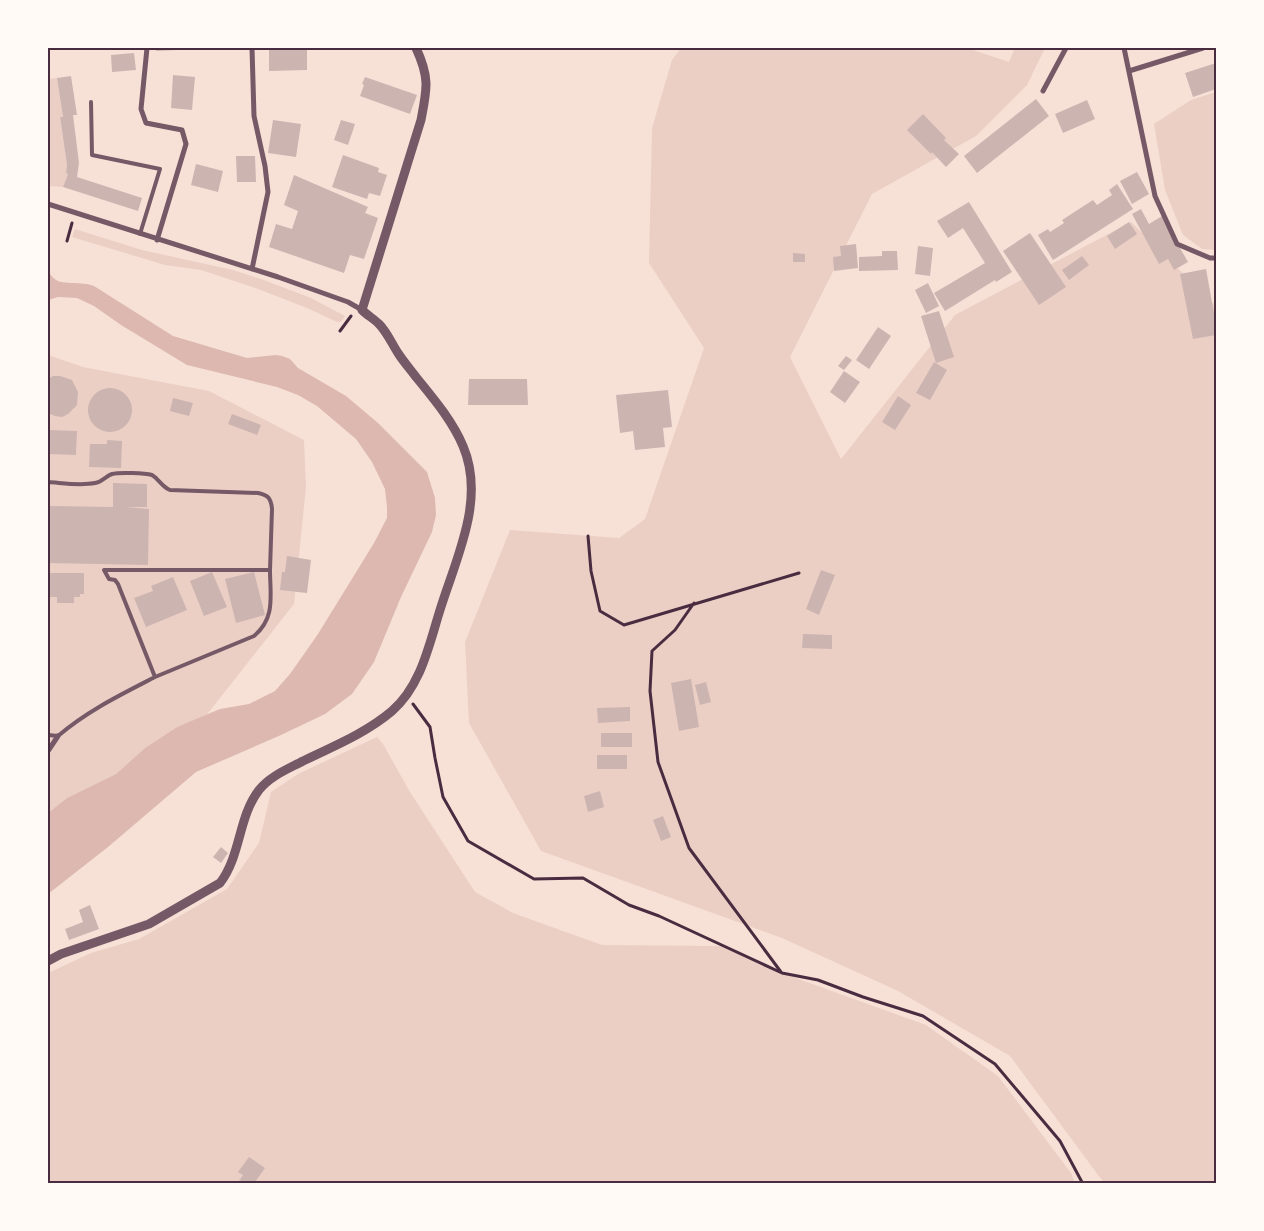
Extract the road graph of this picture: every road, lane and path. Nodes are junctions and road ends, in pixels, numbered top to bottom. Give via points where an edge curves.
1 (147, 48) edge
2 (252, 48) edge
3 (416, 48) edge
4 (1066, 48) edge
5 (1124, 48) edge
6 (1203, 48) edge
7 (1128, 71) junction
8 (1044, 92) dead end
9 (91, 102) dead end
10 (48, 204) edge
11 (74, 213) junction
12 (140, 234) junction
13 (157, 240) junction
14 (67, 242) dead end
15 (1216, 258) edge
16 (252, 269) junction
17 (359, 309) junction
18 (340, 331) dead end
19 (48, 482) edge
20 (588, 536) dead end
21 (270, 570) junction
22 (800, 573) dead end
23 (694, 603) junction
24 (155, 677) junction
25 (407, 695) junction
26 (48, 735) edge
27 (58, 736) junction
28 (48, 751) edge
29 (48, 961) edge
30 (782, 973) junction
31 (1083, 1184) edge

1 - 13 street via 141,109 146,123 182,130 186,144
2 - 16 street via 254,116 268,192
3 - 17 street via 425,68 427,90 422,120
4 - 8 street
5 - 7 street
6 - 7 street
7 - 15 street via 1155,196 1177,244
9 - 12 lane via 92,155 160,169
10 - 11 street
11 - 12 street
11 - 14 path
12 - 13 street
13 - 16 street
16 - 17 street via 348,302
17 - 18 path
17 - 25 street via 380,325 445,414 463,446 471,479 470,510 462,548 428,649
19 - 21 lane via 93,484 115,473 150,474 170,490 266,495 271,500 272,509
20 - 23 path via 591,571 600,611 624,625
21 - 24 lane via 270,612 262,629 254,636
21 - 24 lane via 104,570 109,579 118,584
22 - 23 path
23 - 30 path via 675,630 652,651 650,691 658,762 689,848
24 - 27 lane via 101,704
25 - 29 street via 369,728 284,771 259,789 250,804 234,860 220,883 149,924
25 - 30 path via 430,728 443,797 468,841 534,878 583,878 629,905 660,916
26 - 27 lane
27 - 28 street
30 - 31 path via 818,980 923,1016 994,1064 1060,1140

